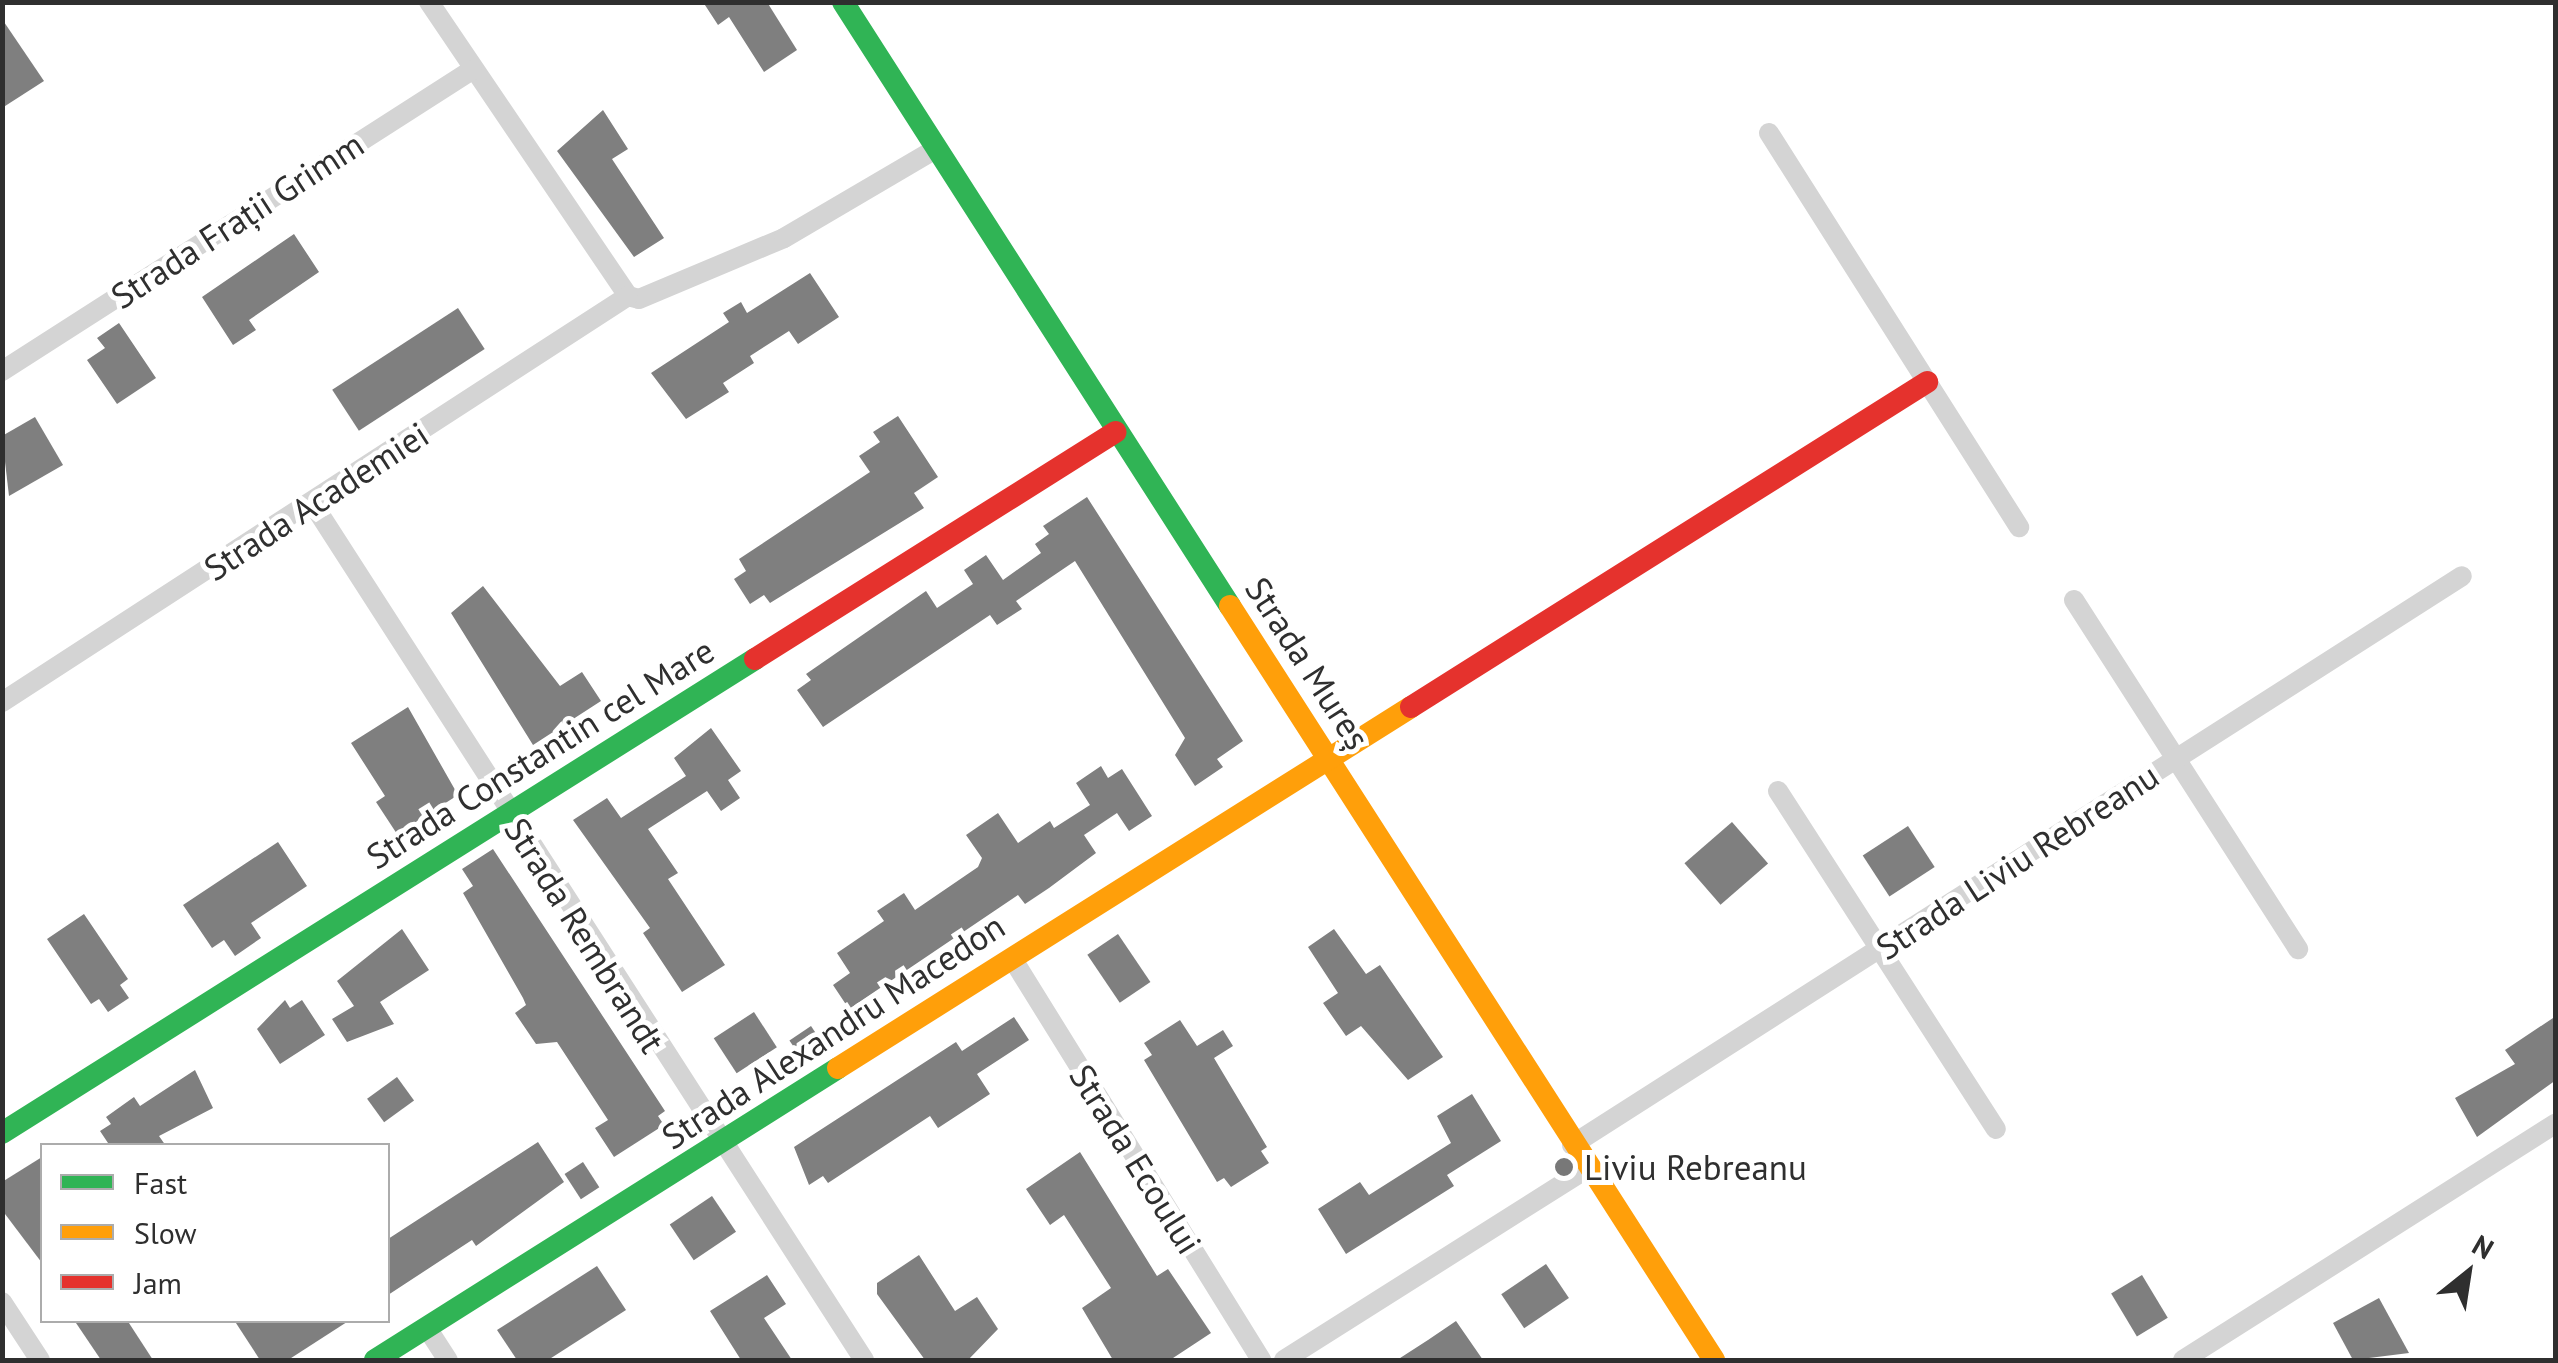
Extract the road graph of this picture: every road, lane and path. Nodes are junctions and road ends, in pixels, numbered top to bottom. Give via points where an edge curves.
1 (429, 2) edge
2 (843, 2) edge
3 (472, 70) junction
4 (1770, 133) dead end
5 (936, 149) junction
6 (628, 296) junction
7 (2, 371) edge
8 (1927, 382) junction
9 (1116, 432) junction
10 (313, 504) junction
11 (2019, 527) dead end
12 (2462, 576) dead end
13 (2074, 600) dead end
14 (2, 702) edge
15 (1329, 759) junction
16 (2176, 759) junction
17 (1778, 791) dead end
18 (509, 814) junction
19 (1880, 948) junction
20 (2298, 949) dead end
21 (1012, 958) junction
22 (2556, 1123) edge
23 (1996, 1130) dead end
24 (2, 1133) edge
25 (1572, 1145) junction
26 (720, 1146) junction
27 (1586, 1170) junction
28 (2, 1302) edge
29 (427, 1328) junction
30 (40, 1360) edge
31 (375, 1360) edge
32 (448, 1360) edge
33 (864, 1360) edge
34 (1261, 1360) edge
35 (1284, 1360) edge
36 (1714, 1360) edge
37 (2184, 1360) edge

1 - 3 street
2 - 5 street, Strada Mureș
3 - 6 street
3 - 7 street, Strada Frații Grimm
4 - 8 street
5 - 6 street, Strada Academiei via 784,238 639,298
5 - 9 street, Strada Mureș
6 - 10 street, Strada Academiei
8 - 11 street
8 - 15 street, Strada Alexandru Macedon
9 - 15 street, Strada Mureș
9 - 18 street, Strada Constantin cel Mare
10 - 14 street, Strada Academiei
10 - 18 street, Strada Rembrandt
12 - 16 street, Strada Liviu Rebreanu
13 - 16 street
15 - 21 street, Strada Alexandru Macedon
15 - 25 street, Strada Mureș
16 - 19 street, Strada Liviu Rebreanu
16 - 20 street
17 - 19 street
18 - 24 street, Strada Constantin cel Mare
18 - 26 street, Strada Rembrandt
19 - 23 street
19 - 25 street, Strada Liviu Rebreanu
21 - 26 street, Strada Alexandru Macedon
21 - 34 street, Strada Ecoului
22 - 37 street
25 - 27 street, Strada Mureș
26 - 29 street, Strada Alexandru Macedon
26 - 33 street, Strada Rembrandt
27 - 35 street
27 - 36 street, Strada Mureș
28 - 30 street
29 - 31 street, Strada Alexandru Macedon
29 - 32 street

